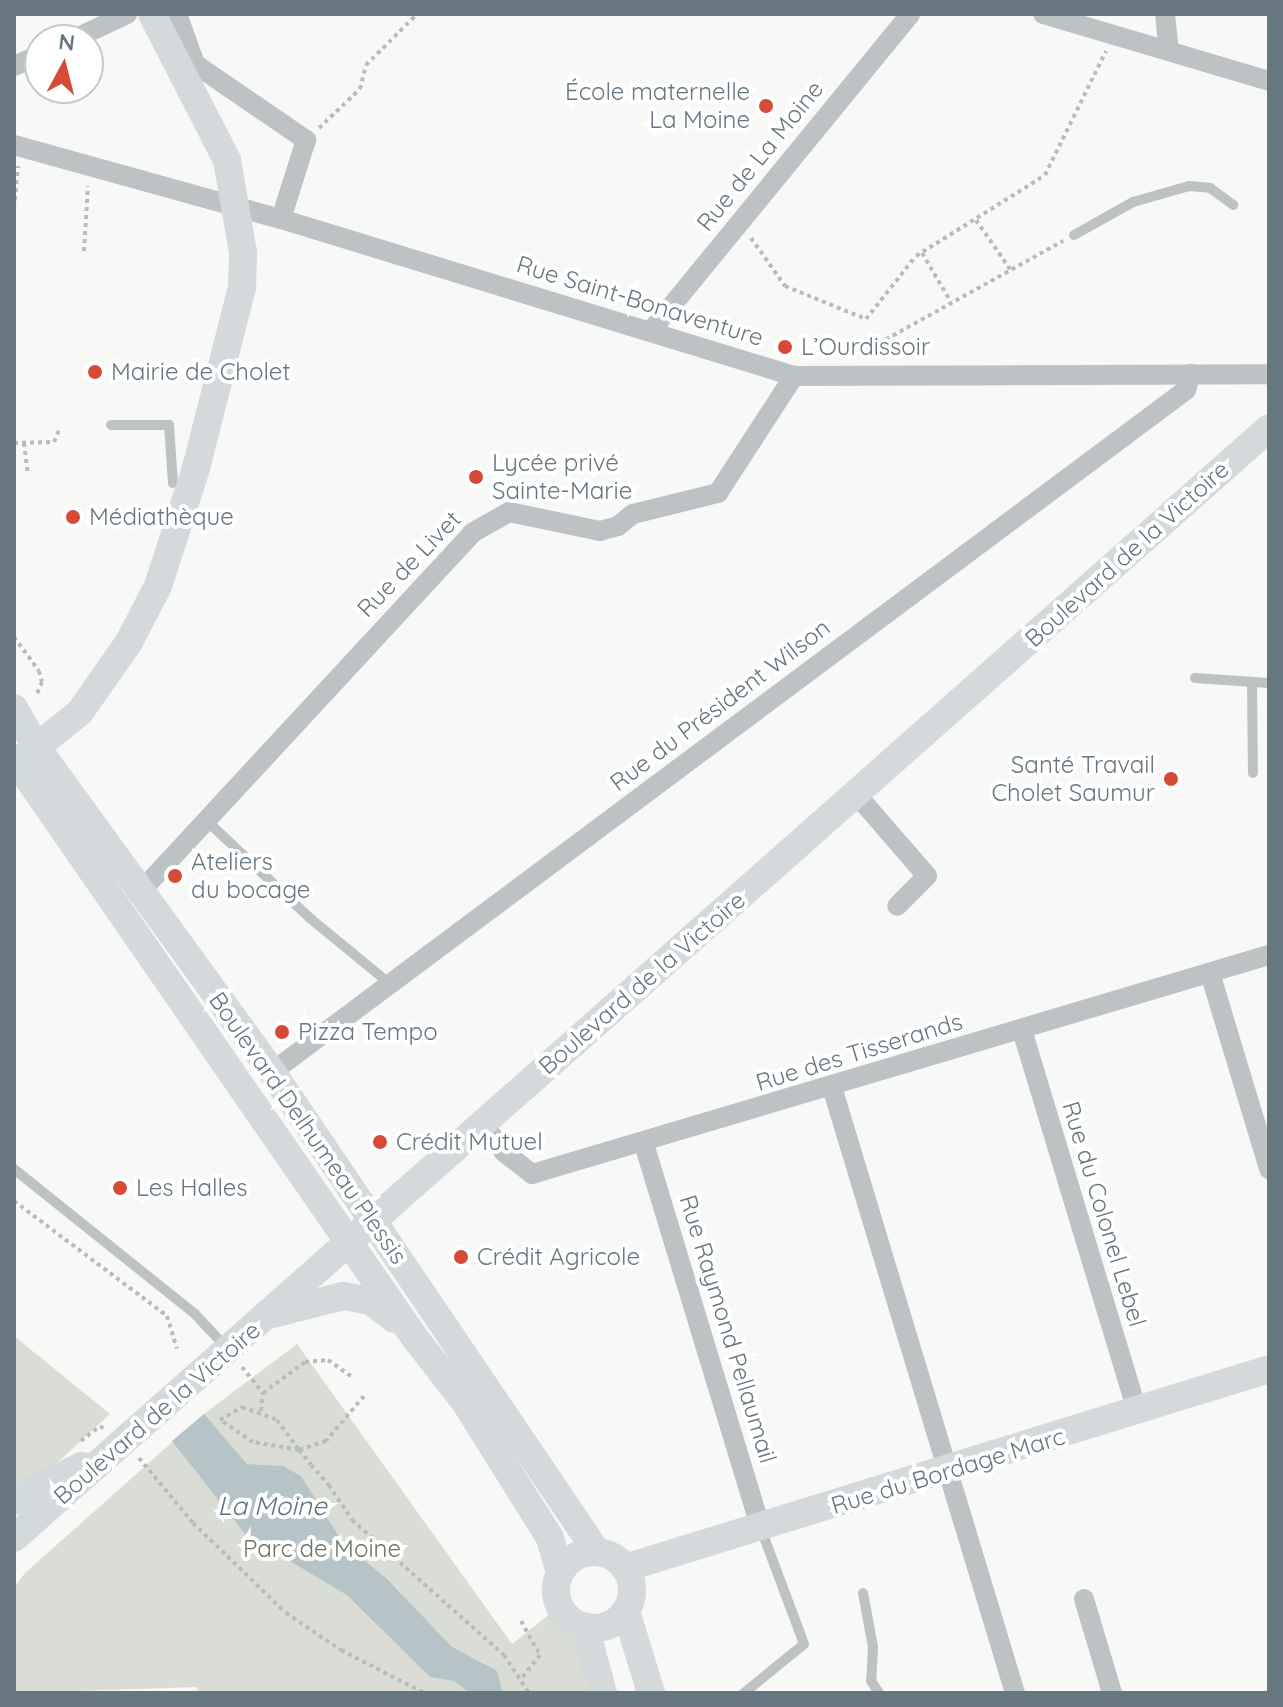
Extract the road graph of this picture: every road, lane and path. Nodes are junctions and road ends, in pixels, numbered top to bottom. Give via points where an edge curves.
1 (152, 14) edge
2 (177, 14) edge
3 (417, 14) edge
4 (910, 14) edge
5 (1043, 14) edge
6 (1165, 14) edge
7 (1114, 37) junction
8 (1169, 51) junction
9 (1269, 81) edge
10 (306, 140) junction
11 (17, 146) edge
12 (89, 166) junction
13 (1233, 205) dead end
14 (14, 208) edge
15 (236, 209) junction
16 (281, 219) junction
17 (976, 220) junction
18 (742, 222) junction
19 (1074, 235) joint
20 (84, 251) dead end
21 (922, 253) junction
22 (1010, 269) junction
23 (951, 302) junction
24 (651, 331) junction
25 (1191, 374) junction
26 (1269, 374) edge
27 (852, 375) junction
28 (794, 376) junction
29 (111, 425) dead end
30 (60, 428) dead end
31 (1269, 428) edge
32 (14, 443) edge
33 (24, 443) junction
34 (28, 475) dead end
35 (173, 483) dead end
36 (14, 637) edge
37 (1195, 678) dead end
38 (1252, 682) junction
39 (1269, 683) edge
40 (23, 705) edge
41 (20, 759) edge
42 (1253, 773) dead end
43 (856, 794) junction
44 (207, 821) junction
45 (141, 891) junction
46 (897, 906) dead end
47 (1269, 955) edge
48 (1210, 973) junction
49 (390, 984) junction
50 (1022, 1030) junction
51 (257, 1079) junction
52 (832, 1087) junction
53 (483, 1124) junction
54 (644, 1144) junction
55 (14, 1169) edge
56 (1269, 1169) edge
57 (14, 1201) edge
58 (375, 1222) junction
59 (350, 1242) junction
60 (268, 1316) junction
61 (415, 1338) junction
62 (177, 1349) dead end
63 (229, 1351) junction
64 (1269, 1369) edge
65 (354, 1378) dead end
66 (263, 1393) junction
67 (364, 1396) dead end
68 (261, 1412) junction
69 (1137, 1412) junction
70 (122, 1442) junction
71 (72, 1448) dead end
72 (299, 1450) junction
73 (101, 1462) junction
74 (949, 1470) junction
75 (14, 1501) edge
76 (761, 1529) junction
77 (14, 1538) edge
78 (597, 1552) junction
79 (625, 1568) junction
80 (560, 1573) junction
81 (863, 1593) dead end
82 (1084, 1599) dead end
83 (626, 1611) junction
84 (521, 1621) dead end
85 (585, 1626) junction
86 (523, 1677) junction
87 (424, 1693) edge
88 (529, 1693) edge
89 (603, 1693) edge
90 (651, 1693) edge
91 (744, 1693) edge
92 (879, 1693) edge
93 (1015, 1693) edge
94 (1112, 1693) edge

1 - 15 main road via 227,160
2 - 10 street via 195,64
3 - 10 path via 366,65 360,89
4 - 18 street, Rue de La Moine
5 - 7 street
6 - 8 street
7 - 8 street
7 - 17 path via 1045,175
8 - 9 street
10 - 16 street
11 - 12 street, Rue Saint-Bonaventure
11 - 14 path
12 - 15 street, Rue Saint-Bonaventure
12 - 20 path
13 - 19 lane via 1210,188 1189,186 1133,202
15 - 16 street, Rue Saint-Bonaventure
15 - 41 main road via 242,287 196,468 158,586 105,680 58,735
16 - 24 street, Rue Saint-Bonaventure
17 - 21 path
17 - 22 path
18 - 21 path via 785,286 866,319
18 - 24 street, Rue de La Moine
19 - 22 path
21 - 23 path
22 - 23 path
23 - 27 path via 854,357
24 - 28 street, Rue Saint-Bonaventure
25 - 26 street, Rue Saint-Bonaventure
25 - 27 street, Rue Saint-Bonaventure
25 - 49 street, Rue du Président Wilson via 1186,390
27 - 28 street, Rue Saint-Bonaventure
28 - 44 street, Rue de Livet via 718,493 633,514 600,531 509,512 472,533
29 - 35 lane via 169,425
30 - 33 path via 54,442
31 - 43 main road, Boulevard de la Victoire
32 - 33 path
33 - 34 path
36 - 40 path via 42,682
37 - 38 lane
38 - 39 lane
38 - 42 lane
40 - 41 main road, Boulevard Delhumeau Plessis
41 - 45 main road, Boulevard Delhumeau Plessis
41 - 51 main road, Boulevard Delhumeau Plessis
43 - 46 street via 927,876
43 - 53 main road, Boulevard de la Victoire
44 - 45 street, Rue de Livet
44 - 49 lane via 311,919
45 - 51 main road, Boulevard Delhumeau Plessis
47 - 48 street, Rue des Tisserands
48 - 50 street, Rue des Tisserands
48 - 56 street
49 - 51 street, Rue du Président Wilson
50 - 52 street, Rue des Tisserands
50 - 69 street, Rue du Colonel Lebel
51 - 58 main road, Boulevard Delhumeau Plessis
51 - 59 main road, Boulevard Delhumeau Plessis
52 - 54 street, Rue des Tisserands
52 - 74 street
53 - 54 street, Rue des Tisserands via 504,1152 532,1174
53 - 58 main road, Boulevard de la Victoire
54 - 76 street, Rue Raymond Pellaumail
55 - 63 lane via 194,1313
57 - 62 path via 167,1316
58 - 59 main road, Boulevard de la Victoire
58 - 78 main road, Boulevard Delhumeau Plessis
59 - 60 main road, Boulevard de la Victoire
59 - 61 main road, Boulevard Delhumeau Plessis
60 - 61 main road via 358,1297 383,1310
60 - 63 main road, Boulevard de la Victoire
61 - 80 main road, Boulevard Delhumeau Plessis via 465,1402 531,1504 550,1538
63 - 66 path
63 - 70 main road, Boulevard de la Victoire
64 - 69 main road, Rue du Bordage Marc
65 - 66 path via 328,1360 305,1362
66 - 68 path
67 - 72 path via 326,1441
68 - 72 path via 277,1420
68 - 72 path via 242,1407 220,1420 253,1442
69 - 74 main road, Rue du Bordage Marc
70 - 71 path via 100,1426
70 - 73 main road, Boulevard de la Victoire
70 - 87 path via 193,1523 286,1613 341,1650
72 - 86 path via 352,1520
73 - 75 main road via 68,1469
73 - 77 main road, Boulevard de la Victoire
74 - 76 main road, Rue du Bordage Marc
74 - 93 street
76 - 79 main road, Rue du Bordage Marc
76 - 91 lane via 804,1644
78 - 79 main road
78 - 80 main road via 575,1557
79 - 83 main road via 632,1589
80 - 85 main road via 558,1602 569,1618
81 - 92 lane via 873,1647 871,1681
82 - 94 street
83 - 85 main road via 608,1625
83 - 90 main road
84 - 86 path via 540,1655
85 - 89 main road
86 - 88 path

